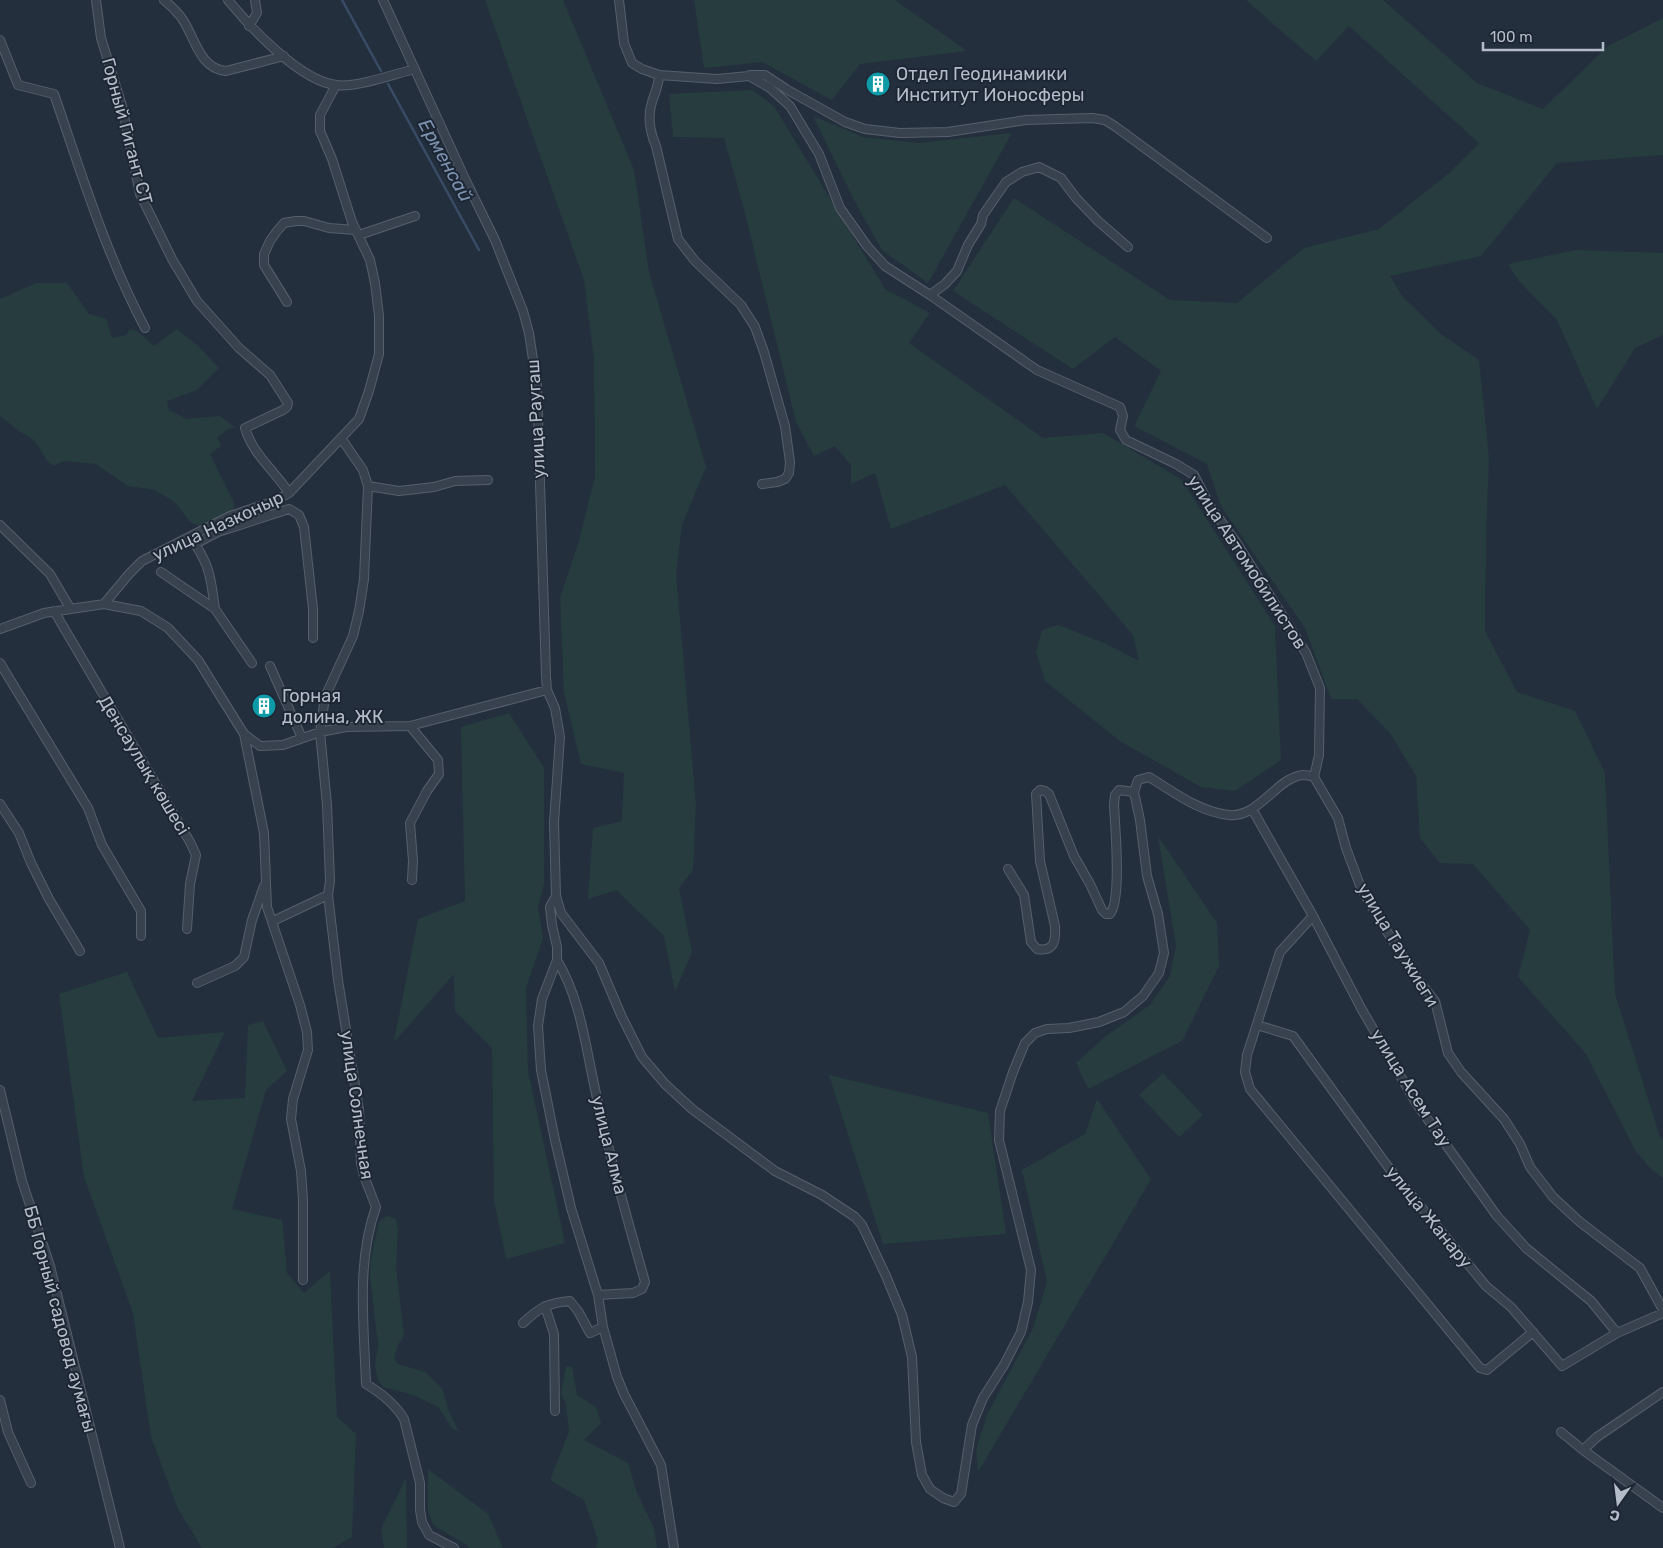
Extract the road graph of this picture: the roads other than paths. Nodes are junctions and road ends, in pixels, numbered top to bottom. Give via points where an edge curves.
1 (96, 0) edge
2 (164, 0) edge
3 (228, 0) edge
4 (255, 0) edge
5 (383, 0) edge
6 (620, 0) edge
7 (249, 26) junction
8 (0, 40) edge
9 (284, 56) junction
10 (415, 69) junction
11 (659, 75) junction
12 (750, 76) junction
13 (336, 85) junction
14 (416, 216) dead end
15 (357, 233) junction
16 (1267, 238) dead end
17 (1128, 247) dead end
18 (930, 295) junction
19 (287, 302) dead end
20 (144, 328) dead end
21 (341, 438) junction
22 (488, 480) dead end
23 (762, 484) dead end
24 (368, 486) junction
25 (289, 493) junction
26 (1, 526) edge
27 (187, 539) junction
28 (195, 544) junction
29 (160, 572) dead end
30 (104, 604) junction
31 (70, 608) junction
32 (215, 609) junction
33 (54, 611) junction
34 (0, 629) edge
35 (313, 638) dead end
36 (0, 663) edge
37 (252, 663) dead end
38 (270, 666) dead end
39 (547, 690) junction
40 (410, 726) junction
41 (320, 732) junction
42 (244, 734) junction
43 (302, 738) junction
44 (1314, 777) junction
45 (1134, 792) junction
46 (0, 804) edge
47 (1252, 809) junction
48 (1008, 869) dead end
49 (412, 880) dead end
50 (266, 882) junction
51 (328, 895) junction
52 (556, 896) junction
53 (1313, 916) junction
54 (273, 921) junction
55 (186, 928) dead end
56 (141, 936) dead end
57 (80, 950) dead end
58 (557, 960) junction
59 (197, 983) dead end
60 (1257, 1024) junction
61 (0, 1090) edge
62 (303, 1280) dead end
63 (598, 1296) junction
64 (546, 1306) junction
65 (1663, 1311) edge
66 (523, 1323) dead end
67 (603, 1327) junction
68 (1532, 1332) junction
69 (1616, 1333) junction
70 (1663, 1392) edge
71 (0, 1400) edge
72 (555, 1410) dead end
73 (1560, 1432) dead end
74 (1583, 1450) junction
75 (31, 1483) dead end
76 (1663, 1508) edge
77 (120, 1548) edge
78 (454, 1548) edge
79 (674, 1548) edge

1 - 25 street, Горный Гигант СТ via 101,38 122,106 140,194 197,301 239,348 270,375 288,403 284,410 245,428 256,452
2 - 9 street via 181,17 204,59 217,70 226,71
3 - 7 street
4 - 7 street via 257,13
5 - 10 street, улица Раугаш
6 - 11 street via 624,43 632,63
7 - 9 street
8 - 20 street via 18,85 54,94 102,235
9 - 13 street via 313,78
10 - 13 street via 364,83
10 - 39 street, улица Раугаш via 495,240 524,310 529,333 537,386
11 - 12 street via 716,79
11 - 23 street via 659,85 650,108 650,132 678,238 695,261 741,305 755,327 779,403 789,472 778,482
12 - 16 street via 765,75 845,122 865,129 948,132 1026,120 1105,120
12 - 18 street, улица Автомобилистов via 790,106 819,154 840,208 867,246 885,266
13 - 15 street, улица Назконыр via 320,116 320,131
14 - 15 street
15 - 19 street via 304,221 284,223 264,254 264,265
15 - 21 street, улица Назконыр via 370,260 375,283 379,316 378,354 358,420
17 - 18 street via 1098,221 1061,178 1039,167 1006,182 983,214 957,271
18 - 44 street, улица Автомобилистов via 1037,370 1120,407 1123,416 1120,430 1126,440 1194,475 1210,506 1306,652 1320,688 1319,755
21 - 24 street via 363,470
21 - 25 street, улица Назконыр
22 - 24 street via 455,481 399,491
24 - 41 street, улица Солнечная via 364,579 359,611 353,636 325,697
25 - 27 street, улица Назконыр via 230,516
26 - 31 street via 50,574
27 - 28 street
27 - 30 street, улица Назконыр via 142,561
28 - 32 street via 206,560
28 - 35 street via 218,532 289,509 299,515 304,527
29 - 32 street
30 - 31 street
30 - 42 street via 141,611 168,628 198,660
31 - 33 street
32 - 37 street
33 - 34 street
33 - 55 street, Денсаулық көшесі via 196,855
36 - 56 street via 88,808 102,846 141,911
38 - 43 street
39 - 40 street
39 - 52 street, улица Раугаш via 555,708 560,737 554,822
40 - 41 street via 346,727
40 - 49 street via 438,760 439,774 410,823
41 - 43 street
41 - 51 street, улица Солнечная via 327,805
42 - 43 street via 260,746 283,745
42 - 50 street via 264,833
44 - 47 street via 1292,778
44 - 65 street, улица Таужиеги via 1338,818 1361,888 1435,1001 1448,1052 1461,1072 1504,1119 1530,1167 1554,1197 1580,1222 1640,1268
45 - 47 street via 1138,780 1149,777 1200,807 1231,815
45 - 48 street via 1119,790 1115,796 1118,862 1116,900 1110,914 1102,910 1074,856 1049,794 1044,791 1036,794 1040,861 1056,937 1052,946 1045,950 1037,949 1030,942 1024,896
45 - 52 street via 1147,876 1158,914 1164,953 1159,973 1143,996 1124,1012 1099,1022 1069,1028 1047,1028 1035,1033 1025,1043 1013,1072 1000,1111 999,1140 1031,1270 1028,1302 1021,1332 983,1398 972,1425 961,1494 954,1502 930,1489 922,1475 916,1442 912,1357 902,1315 862,1225 822,1196 774,1171 692,1109 656,1075 642,1057 599,962 561,913
46 - 57 street via 19,833 49,899
47 - 53 street, улица Асем Тау
50 - 54 street via 267,907
50 - 59 street via 252,920 244,957 235,966
51 - 54 street
51 - 78 street, улица Солнечная via 359,1110 361,1163 376,1207 362,1269 366,1384 378,1391 404,1419 420,1483 422,1522 429,1535
52 - 58 street via 550,907 558,947
53 - 60 street via 1280,952
53 - 69 street, улица Асем Тау via 1416,1103 1497,1216 1526,1248 1591,1301
54 - 62 street via 307,1032 308,1050 293,1099 291,1119 301,1171
58 - 63 street via 542,1000 538,1026 541,1070 554,1140
58 - 63 street, улица Алма via 575,1002 645,1282 642,1289 633,1293
60 - 68 street, улица Жанару via 1293,1036 1389,1168 1486,1286 1511,1307
60 - 68 street via 1245,1072 1250,1090 1480,1368 1487,1370
61 - 77 street, ББ Горный садовод аумағы via 22,1182 50,1266
63 - 67 street
64 - 66 street via 539,1308
64 - 67 street via 570,1301 590,1333
64 - 72 street via 554,1334
65 - 69 street
67 - 79 street via 617,1378 661,1465
68 - 69 street, улица Жанару via 1562,1366
70 - 74 street via 1596,1437
71 - 75 street via 8,1432
73 - 74 street
74 - 76 street

